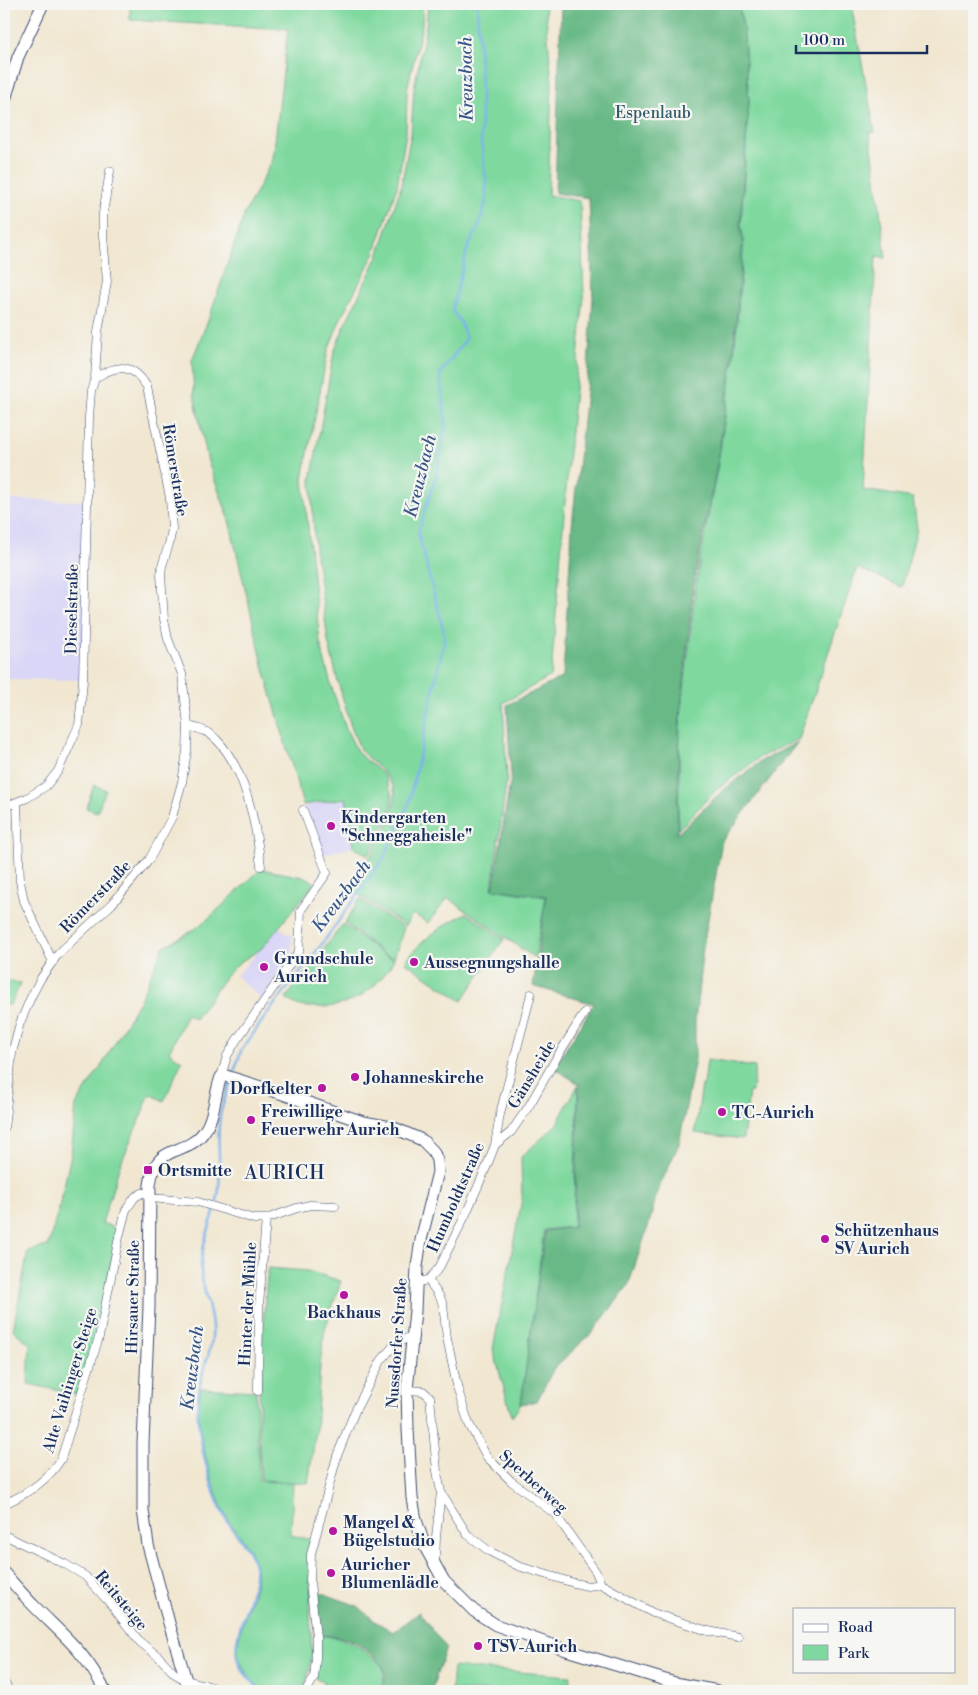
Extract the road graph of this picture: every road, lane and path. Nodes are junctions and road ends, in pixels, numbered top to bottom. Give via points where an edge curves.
1 (43, 4) edge
2 (4, 103) edge
3 (110, 171) dead end
4 (95, 378) junction
5 (188, 726) junction
6 (16, 803) junction
7 (4, 807) edge
8 (304, 810) dead end
9 (261, 866) dead end
10 (53, 962) junction
11 (531, 994) dead end
12 (585, 1012) dead end
13 (228, 1077) junction
14 (4, 1129) edge
15 (494, 1145) junction
16 (150, 1196) junction
17 (335, 1206) dead end
18 (266, 1219) junction
19 (423, 1281) junction
20 (413, 1335) junction
21 (407, 1390) junction
22 (258, 1391) dead end
23 (441, 1492) junction
24 (4, 1504) edge
25 (4, 1535) edge
26 (436, 1568) junction
27 (4, 1573) edge
28 (601, 1584) junction
29 (738, 1637) dead end
30 (4, 1682) edge
31 (187, 1686) edge
32 (9, 1691) edge
33 (105, 1691) edge
34 (220, 1691) edge
35 (306, 1691) edge
36 (718, 1691) edge

1 - 2 main road via 18,57
3 - 4 street, Dieselstraße via 103,213 106,281
4 - 5 street, Römerstraße via 121,367 137,372 148,387 170,498 172,530 162,566 164,619 182,674
4 - 6 street, Dieselstraße via 89,417 83,680 79,725 58,771 46,786
5 - 9 street via 202,729 215,738 236,769 251,808
5 - 10 street, Römerstraße via 180,791 172,816 149,860 112,904
6 - 7 street, Dieselstraße
6 - 10 street via 17,850 23,894
8 - 13 street via 327,873 301,910 299,952 227,1056
10 - 14 street, Römerstraße via 31,997 20,1023 11,1063
11 - 15 street, Humboldtstraße
12 - 15 street, Gänsheide via 529,1106 510,1132
13 - 16 main road, Hirsauer Straße via 203,1133 197,1140 160,1159 153,1171
13 - 19 main road, Nussdorfer Straße via 363,1122 392,1127 422,1140 433,1151 438,1172 417,1266
15 - 19 street, Humboldtstraße via 466,1214 438,1268
16 - 18 street via 187,1200 254,1219
16 - 24 street, Alte Vaihinger Steige via 142,1193 135,1196 126,1210 99,1336 61,1459 54,1472 40,1484
16 - 31 main road, Hirsauer Straße via 143,1510 148,1545
17 - 18 street via 310,1205
18 - 22 street, Hinter der Mühle via 259,1306
19 - 20 main road, Nussdorfer Straße
19 - 28 street, Sperberweg via 440,1297 443,1305 458,1390 469,1424 487,1456 511,1482 555,1514
20 - 21 main road, Nussdorfer Straße
20 - 35 street via 394,1345 381,1361 336,1456 311,1554 316,1658 314,1678
21 - 23 street via 423,1391 430,1397
21 - 26 main road, Nussdorfer Straße via 412,1498 422,1538
23 - 26 street
23 - 28 street via 467,1534 489,1550 545,1576 588,1586
25 - 31 street, Reitsteige via 84,1576 108,1600 140,1642
26 - 36 main road, Nussdorfer Straße via 458,1597 496,1625 563,1649 675,1682
27 - 33 main road via 77,1647
28 - 29 street via 653,1613
30 - 32 street
31 - 34 street via 209,1686

